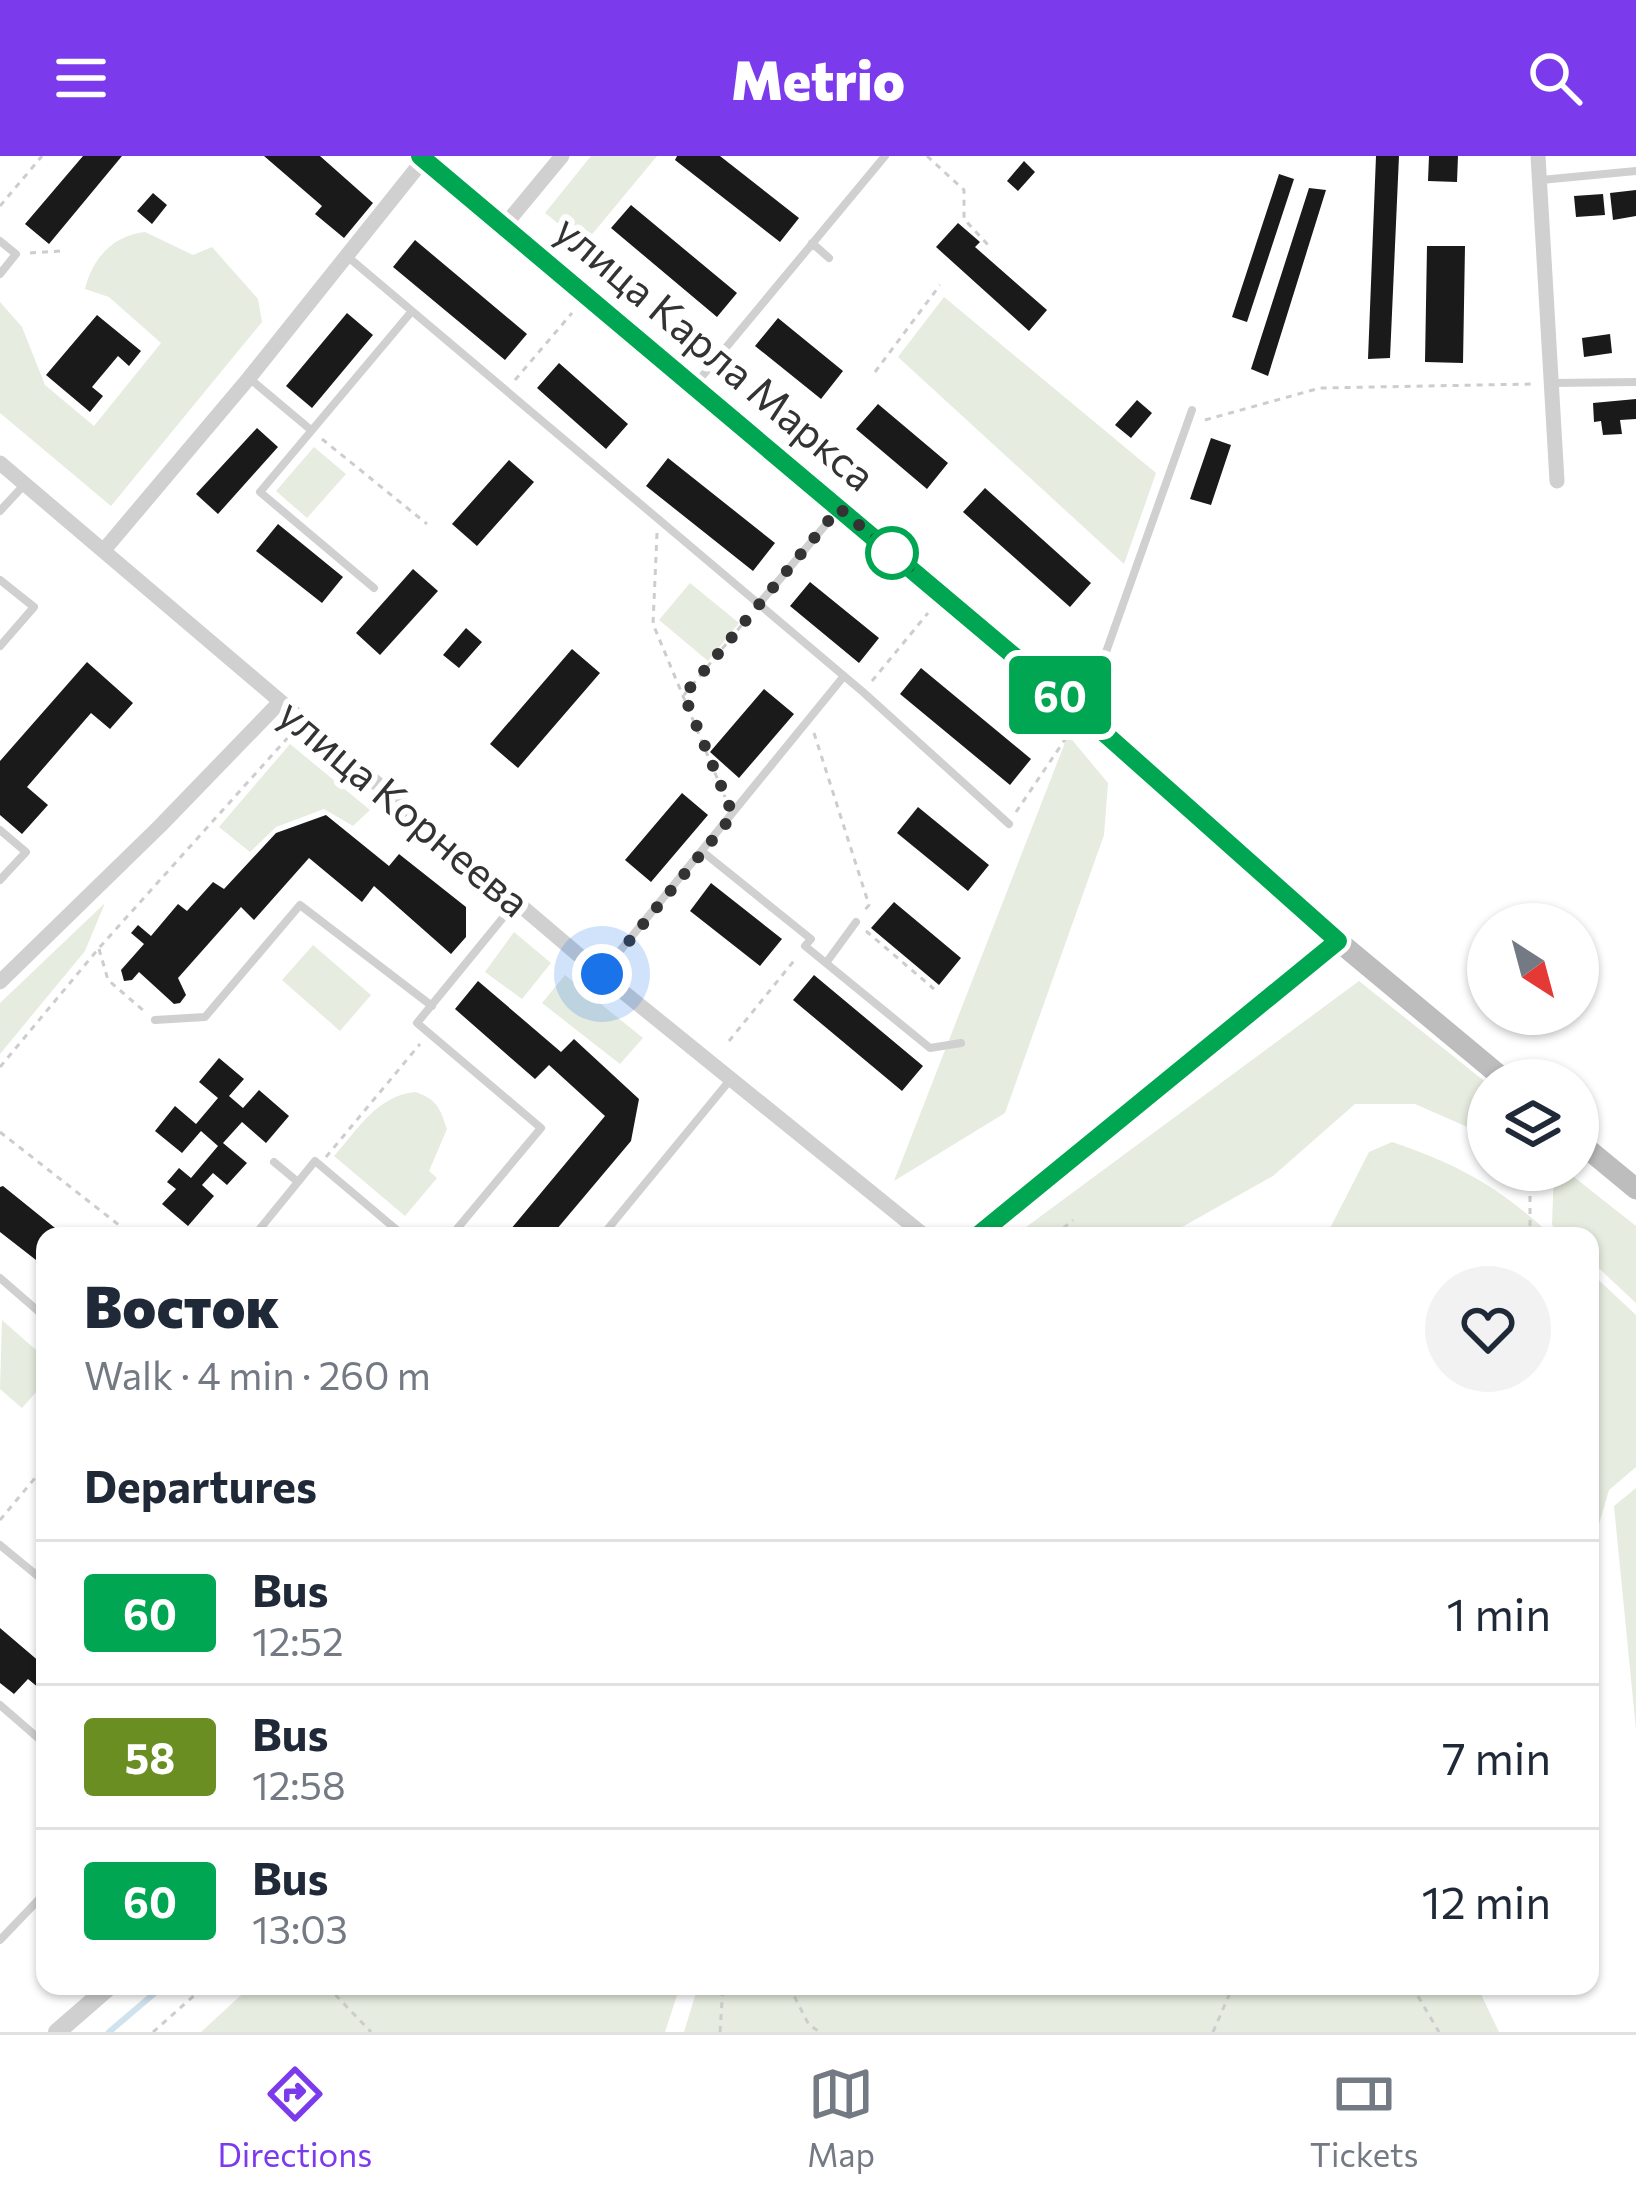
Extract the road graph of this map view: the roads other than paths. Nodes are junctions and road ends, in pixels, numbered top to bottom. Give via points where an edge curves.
1 (562, 156) edge
2 (884, 156) edge
3 (1538, 156) edge
4 (422, 158) edge
5 (1636, 171) edge
6 (1540, 180) junction
7 (504, 226) junction
8 (0, 241) edge
9 (812, 243) junction
10 (347, 256) junction
11 (829, 258) dead end
12 (0, 274) edge
13 (412, 310) junction
14 (249, 378) junction
15 (1636, 382) edge
16 (1553, 383) junction
17 (693, 387) junction
18 (1192, 410) dead end
19 (311, 430) junction
20 (0, 463) edge
21 (1558, 481) dead end
22 (26, 484) junction
23 (839, 508) junction
24 (0, 511) edge
25 (104, 550) junction
26 (0, 580) edge
27 (374, 588) dead end
28 (759, 604) junction
29 (0, 646) edge
30 (844, 676) junction
31 (279, 703) junction
32 (1084, 715) junction
33 (1009, 824) road end
34 (0, 830) edge
35 (703, 852) junction
36 (0, 880) edge
37 (516, 902) junction
38 (856, 922) road end
39 (1338, 941) junction
40 (826, 963) junction
41 (602, 974) junction
42 (0, 982) edge
43 (432, 1006) junction
44 (155, 1020) road end
45 (961, 1043) dead end
46 (1480, 1059) edge
47 (730, 1080) junction
48 (1599, 1158) edge
49 (274, 1162) dead end
50 (298, 1182) junction
51 (1636, 1189) edge
52 (261, 1227) edge
53 (393, 1227) edge
54 (459, 1227) edge
55 (609, 1227) edge
56 (915, 1227) edge
57 (988, 1227) edge
58 (0, 1278) edge
59 (36, 1309) edge
60 (0, 1545) edge
61 (36, 1575) edge
62 (0, 1706) edge
63 (36, 1736) edge
64 (36, 1902) edge
65 (0, 1940) edge
66 (100, 1995) edge
67 (57, 2032) edge

1 - 7 street
2 - 9 lane
3 - 6 street
4 - 7 main road, улица Карла Маркса
4 - 10 street
5 - 6 lane
6 - 16 street
7 - 17 main road, улица Карла Маркса
8 - 12 lane via 16,254
9 - 11 lane
9 - 17 lane
10 - 13 lane
10 - 14 street
13 - 19 lane
13 - 28 lane
14 - 19 lane
14 - 25 street
15 - 16 lane
16 - 21 street
17 - 23 main road, улица Карла Маркса
18 - 32 lane
19 - 27 lane via 260,492
20 - 22 street, улица Корнеева
22 - 24 lane
22 - 25 street, улица Корнеева
23 - 28 lane
23 - 32 main road, улица Карла Маркса
25 - 31 street, улица Корнеева
26 - 29 lane via 34,607
28 - 30 lane
30 - 33 lane
30 - 35 lane
31 - 37 street, улица Корнеева
31 - 42 street
32 - 39 main road, улица Карла Маркса
34 - 36 lane via 26,852
35 - 40 lane via 811,939 806,946
35 - 41 lane
37 - 41 street, улица Корнеева
37 - 43 lane
38 - 40 lane
39 - 46 main road, улица Карла Маркса
39 - 57 street
40 - 45 lane via 930,1048
41 - 47 street, улица Корнеева
43 - 44 lane via 300,905 205,1017
43 - 54 lane via 417,1023 542,1127
47 - 55 lane
47 - 56 street, улица Корнеева
48 - 51 main road
49 - 50 lane
50 - 52 lane
50 - 53 lane via 315,1161
58 - 59 lane
60 - 61 lane
62 - 63 lane
64 - 65 lane
66 - 67 street

